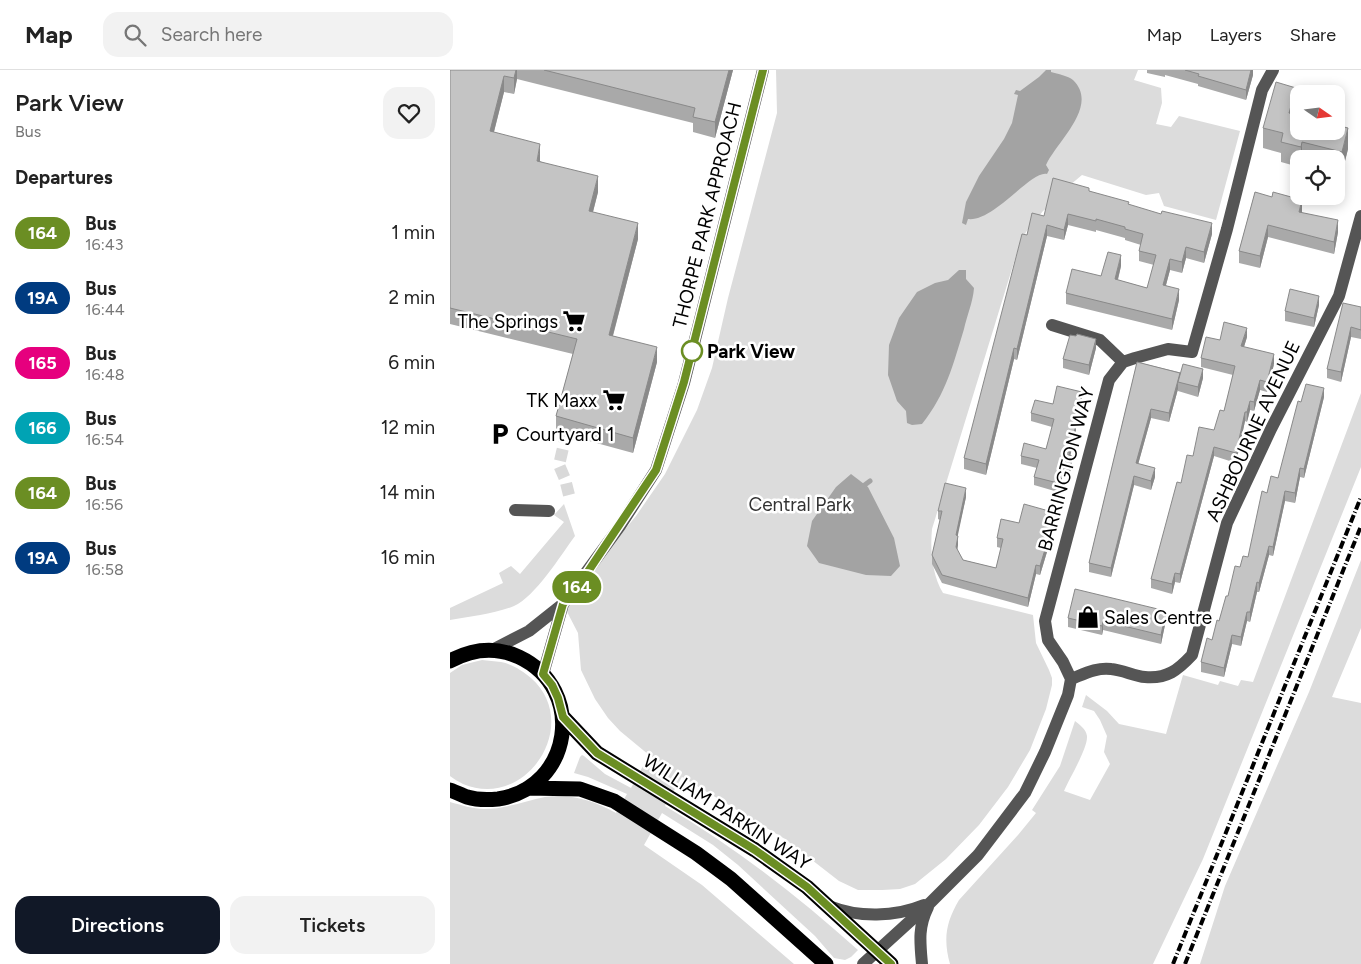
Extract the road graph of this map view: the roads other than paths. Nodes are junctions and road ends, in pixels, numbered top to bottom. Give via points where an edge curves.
1 (763, 70) edge
2 (1273, 70) edge
3 (1361, 216) edge
4 (1052, 325) dead end
5 (1122, 362) junction
6 (515, 510) dead end
7 (549, 511) dead end
8 (563, 604) junction
9 (492, 650) junction
10 (450, 661) edge
11 (543, 674) junction
12 (1071, 679) junction
13 (563, 717) junction
14 (528, 788) junction
15 (450, 790) edge
16 (930, 903) junction
17 (827, 905) junction
18 (870, 960) edge
19 (826, 964) edge
20 (891, 964) edge
21 (922, 964) edge

1 - 8 street, THORPE PARK APPROACH via 684,382 656,470
2 - 5 street via 1262,90 1192,352 1168,349
3 - 12 street, ASHBOURNE AVENUE via 1339,296 1227,523 1192,655 1178,670 1163,676 1145,677 1110,668
4 - 5 street via 1100,340
5 - 12 street, BARRINGTON WAY via 1108,380 1045,622 1048,640
6 - 7 street
8 - 9 street, THORPE PARK APPROACH via 529,630
8 - 11 street, THORPE PARK APPROACH
9 - 10 highway via 478,650
9 - 11 highway via 511,653 528,661
11 - 13 highway via 552,685
12 - 16 street via 1045,752 1025,793 978,855
13 - 14 highway via 562,738 555,758 544,775
13 - 17 highway, WILLIAM PARKIN WAY via 597,753 755,850
14 - 15 highway via 509,797 489,800
14 - 19 highway via 580,789 614,801 731,879
16 - 17 street via 910,911 887,914 843,912
16 - 18 street
16 - 21 street via 921,921
17 - 18 highway, WILLIAM PARKIN WAY
18 - 20 highway, WILLIAM PARKIN WAY

